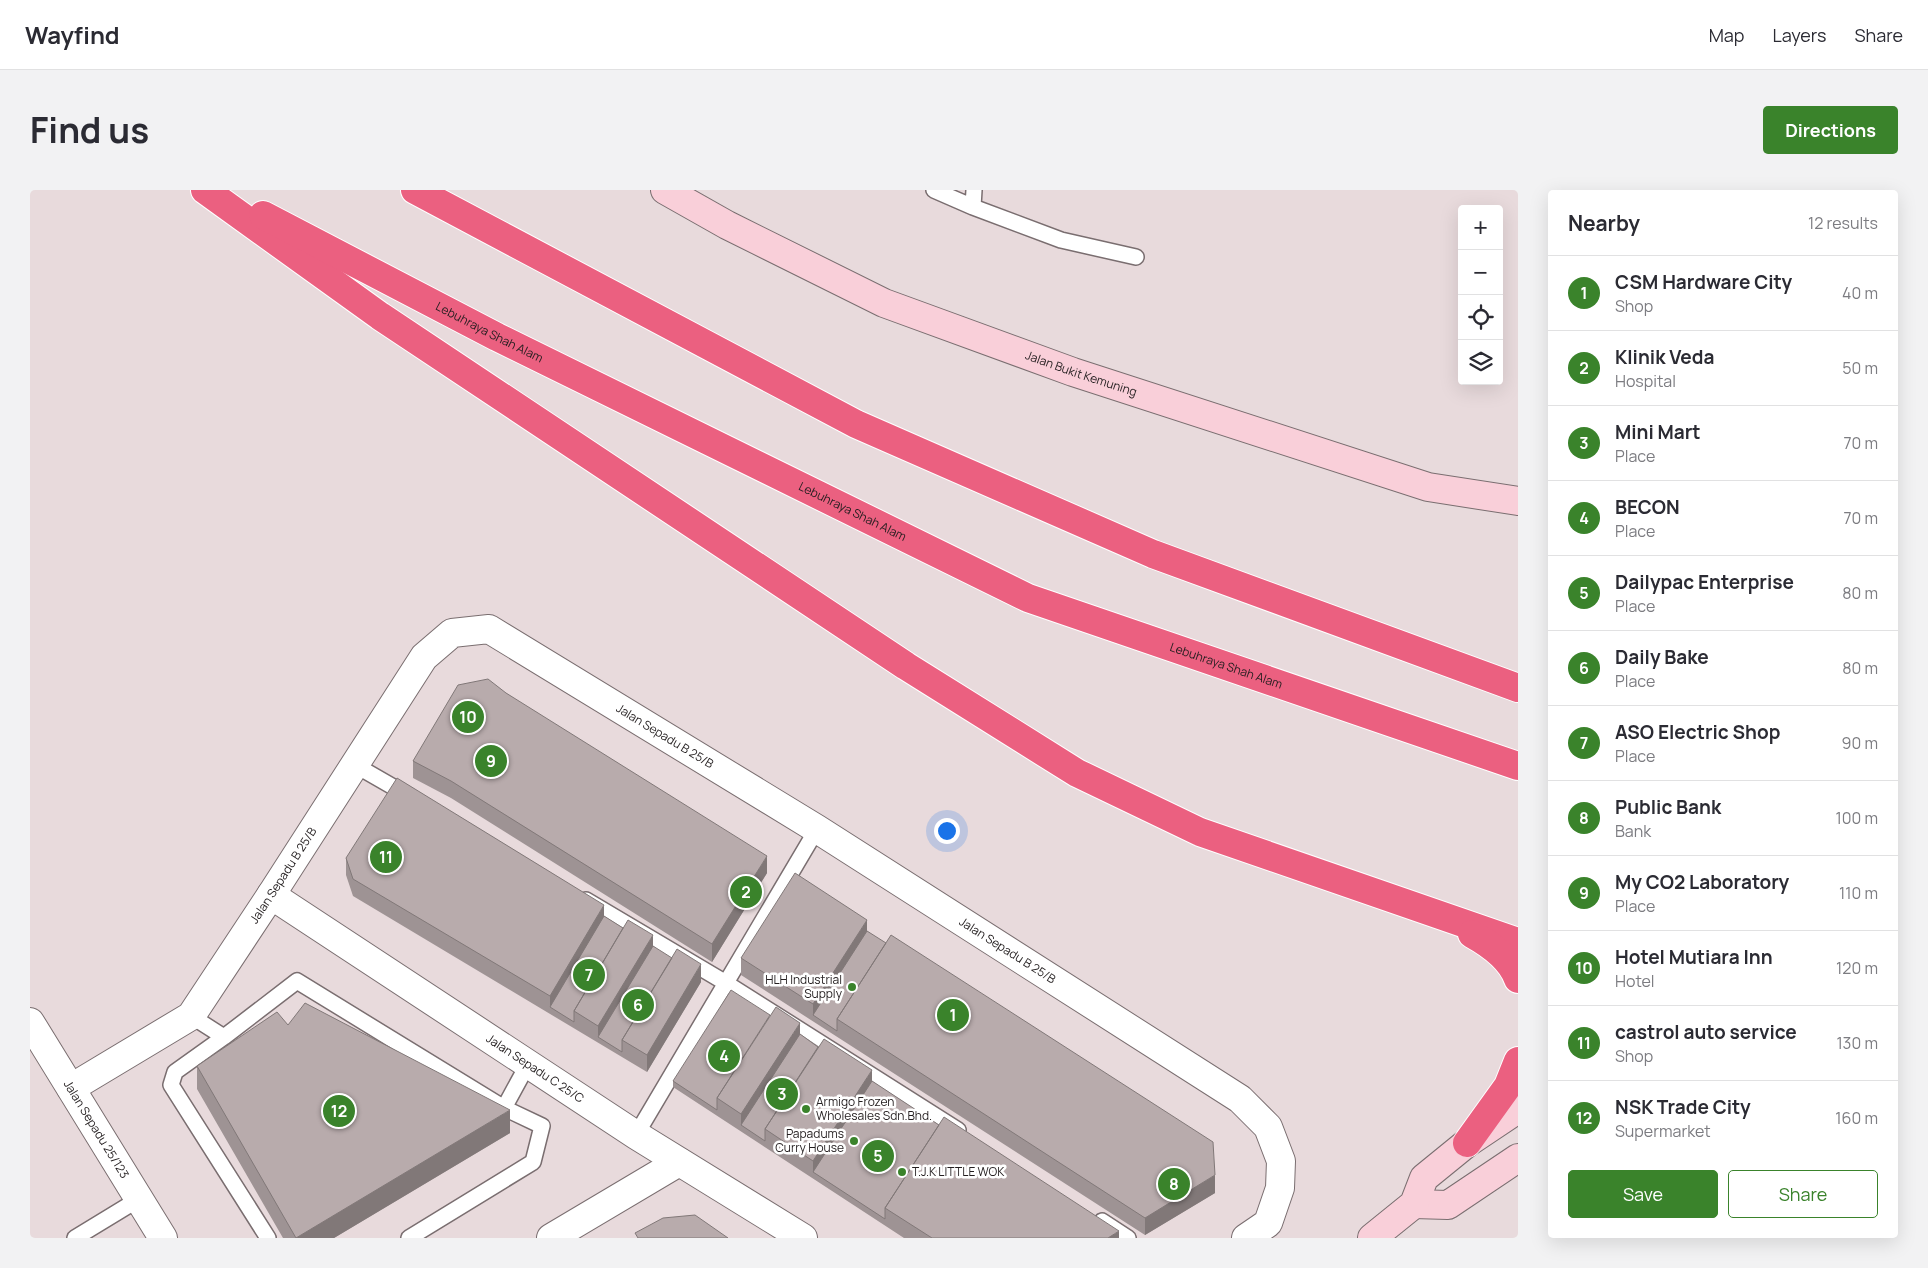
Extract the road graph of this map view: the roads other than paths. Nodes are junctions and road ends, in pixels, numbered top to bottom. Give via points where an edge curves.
1 (205, 190) edge
2 (216, 190) edge
3 (415, 190) edge
4 (664, 190) edge
5 (934, 190) edge
6 (974, 190) edge
7 (973, 207) junction
8 (1136, 257) dead end
9 (1518, 501) edge
10 (1518, 688) edge
11 (355, 765) junction
12 (1518, 766) edge
13 (422, 804) edge
14 (817, 829) junction
15 (574, 894) edge
16 (271, 895) junction
17 (1440, 916) junction
18 (1518, 942) edge
19 (1518, 979) edge
20 (726, 983) junction
21 (190, 1016) junction
22 (30, 1022) edge
23 (224, 1037) junction
24 (1518, 1061) edge
25 (528, 1064) junction
26 (71, 1088) junction
27 (504, 1108) junction
28 (1518, 1108) edge
29 (636, 1135) junction
30 (969, 1137) edge
31 (1467, 1143) junction
32 (1518, 1158) edge
33 (678, 1162) junction
34 (139, 1199) junction
35 (1414, 1204) junction
36 (1086, 1211) edge
37 (81, 1236) edge
38 (163, 1238) edge
39 (268, 1238) edge
40 (409, 1238) edge
41 (551, 1238) edge
42 (803, 1238) edge
43 (1128, 1238) edge
44 (1246, 1238) edge
45 (1372, 1238) edge

1 - 17 highway via 388,322 906,666 1076,773 1200,832
2 - 12 highway, Lebuhraya Shah Alam via 496,337 1028,598
3 - 10 highway via 856,424 1153,554
4 - 9 main road, Jalan Bukit Kemuning via 884,304 1073,372 1428,487
5 - 7 lane
6 - 7 lane
7 - 8 lane via 1061,240
11 - 13 lane
11 - 14 street, Jalan Sepadu B 25/B via 424,657 452,633 489,629
11 - 16 street, Jalan Sepadu B 25/B
14 - 20 lane
14 - 44 street, Jalan Sepadu B 25/B via 1240,1099 1268,1127 1281,1161 1280,1188 1268,1223
15 - 20 lane
16 - 21 street, Jalan Sepadu B 25/B
16 - 25 street, Jalan Sepadu C 25/C
17 - 18 highway
17 - 19 highway via 1493,946
20 - 29 lane
20 - 30 lane
21 - 23 lane
21 - 26 street, Jalan Sepadu B 25/B
22 - 26 street, Jalan Sepadu 25/123
23 - 27 lane via 297,981
23 - 39 lane via 175,1072 171,1085
24 - 31 highway via 1508,1086
25 - 27 lane
25 - 29 street, Jalan Sepadu C 25/C
26 - 34 street, Jalan Sepadu 25/123
27 - 40 lane via 542,1126 533,1162
28 - 31 main road
29 - 33 street, Jalan Sepadu C 25/C
31 - 35 main road via 1424,1178
32 - 35 main road via 1448,1205
33 - 41 street
33 - 42 street, Jalan Sepadu C 25/C
34 - 37 lane
34 - 38 street, Jalan Sepadu 25/123
35 - 45 main road
36 - 43 lane

